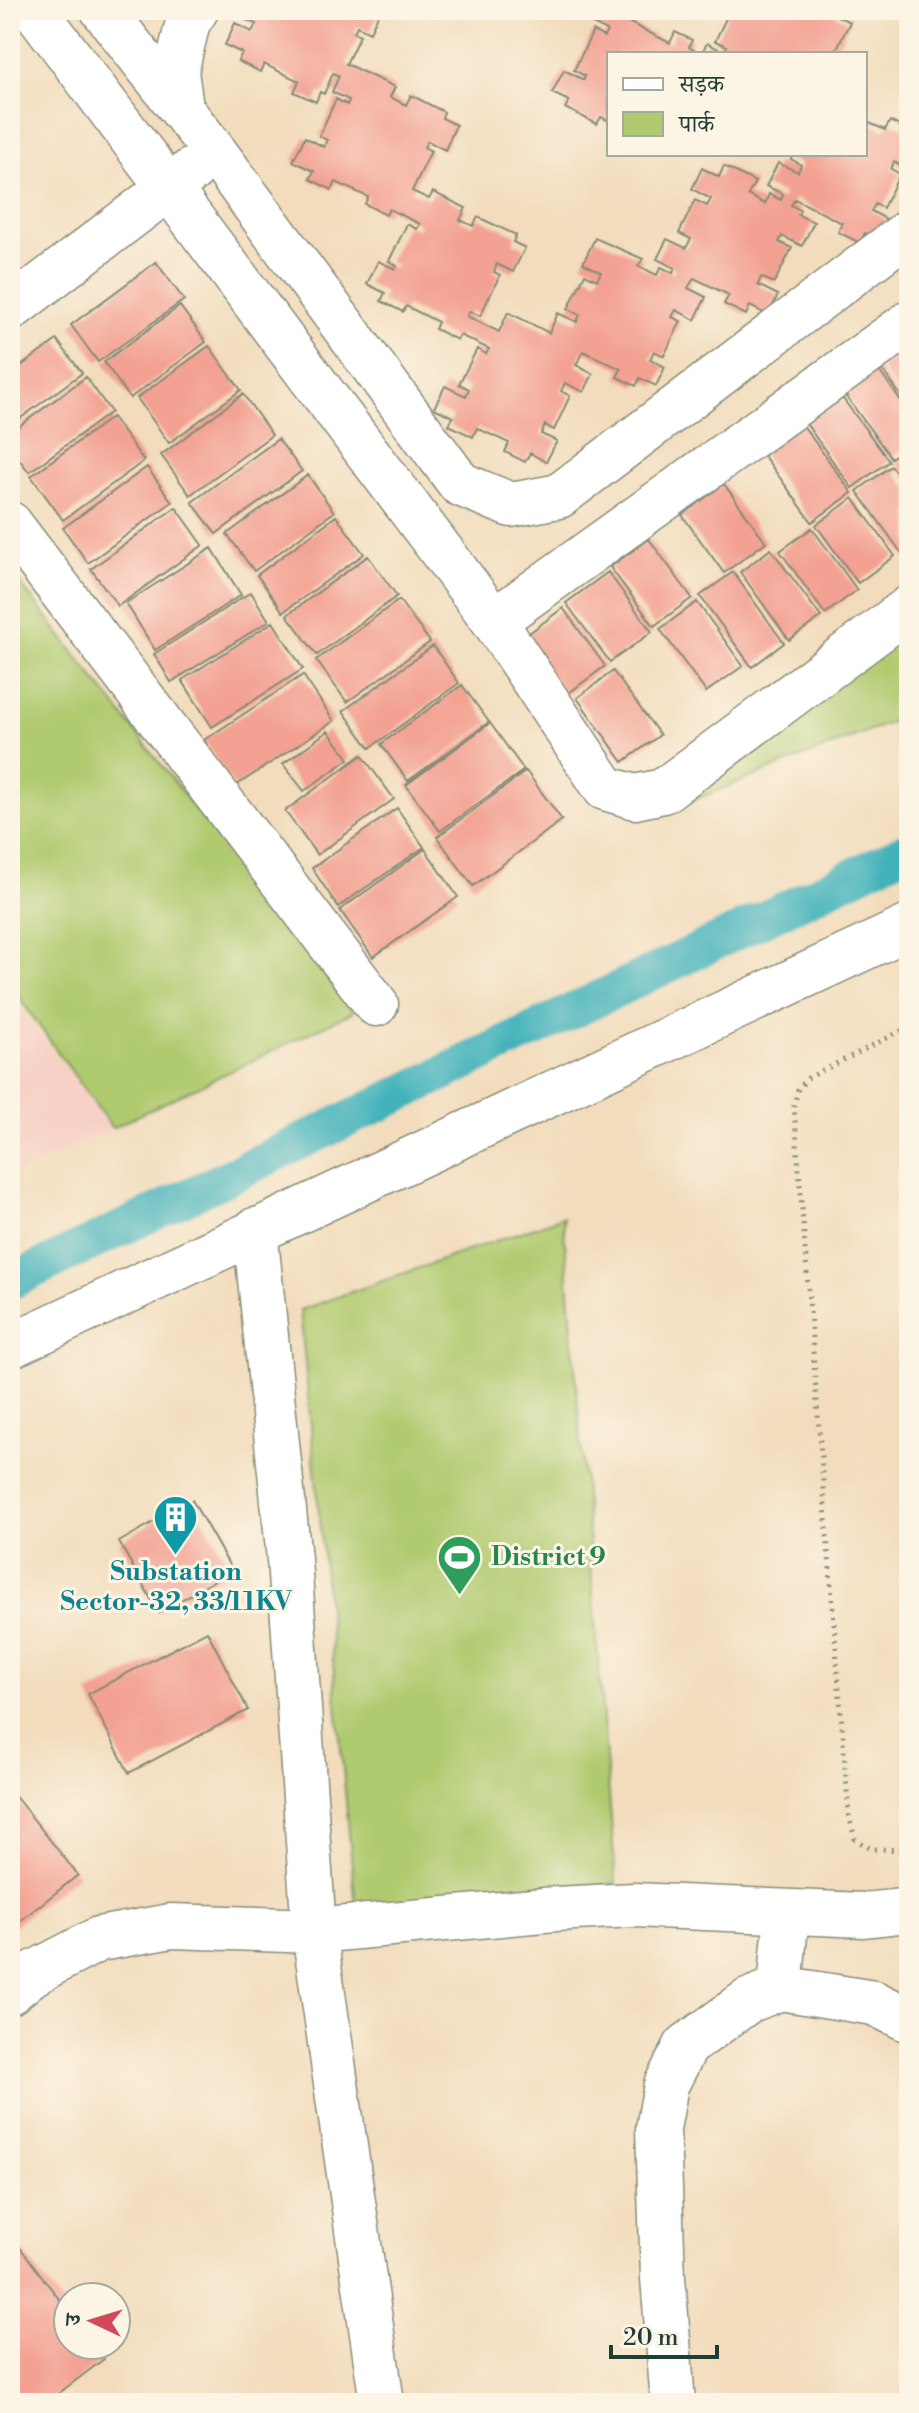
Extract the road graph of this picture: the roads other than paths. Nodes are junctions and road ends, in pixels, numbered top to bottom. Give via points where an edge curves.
1 (35, 10) edge
2 (103, 10) edge
3 (196, 10) edge
4 (181, 108) junction
5 (214, 151) junction
6 (170, 189) junction
7 (909, 231) edge
8 (10, 309) edge
9 (909, 323) edge
10 (10, 524) edge
11 (909, 608) edge
12 (494, 621) junction
13 (909, 927) edge
14 (376, 1004) dead end
15 (255, 1230) junction
16 (10, 1346) edge
17 (909, 1910) edge
18 (787, 1912) junction
19 (314, 1931) junction
20 (780, 1988) junction
21 (10, 1992) edge
22 (909, 2020) edge
23 (382, 2403) edge
24 (673, 2403) edge

1 - 6 street
2 - 4 street
3 - 4 street via 176,71
4 - 5 street
5 - 6 street
5 - 7 street via 460,484 511,505 559,496
6 - 8 street
6 - 12 street
9 - 12 street
10 - 14 street
11 - 12 street via 663,791 635,797 605,788
13 - 15 street
15 - 16 street
15 - 19 street via 289,1559
17 - 18 street via 864,1915
18 - 19 street via 634,1905
18 - 20 street
19 - 21 street via 171,1926 99,1939 32,1974
19 - 23 street
20 - 22 street via 874,2003
20 - 24 street via 748,2001 686,2046 666,2085 658,2129

